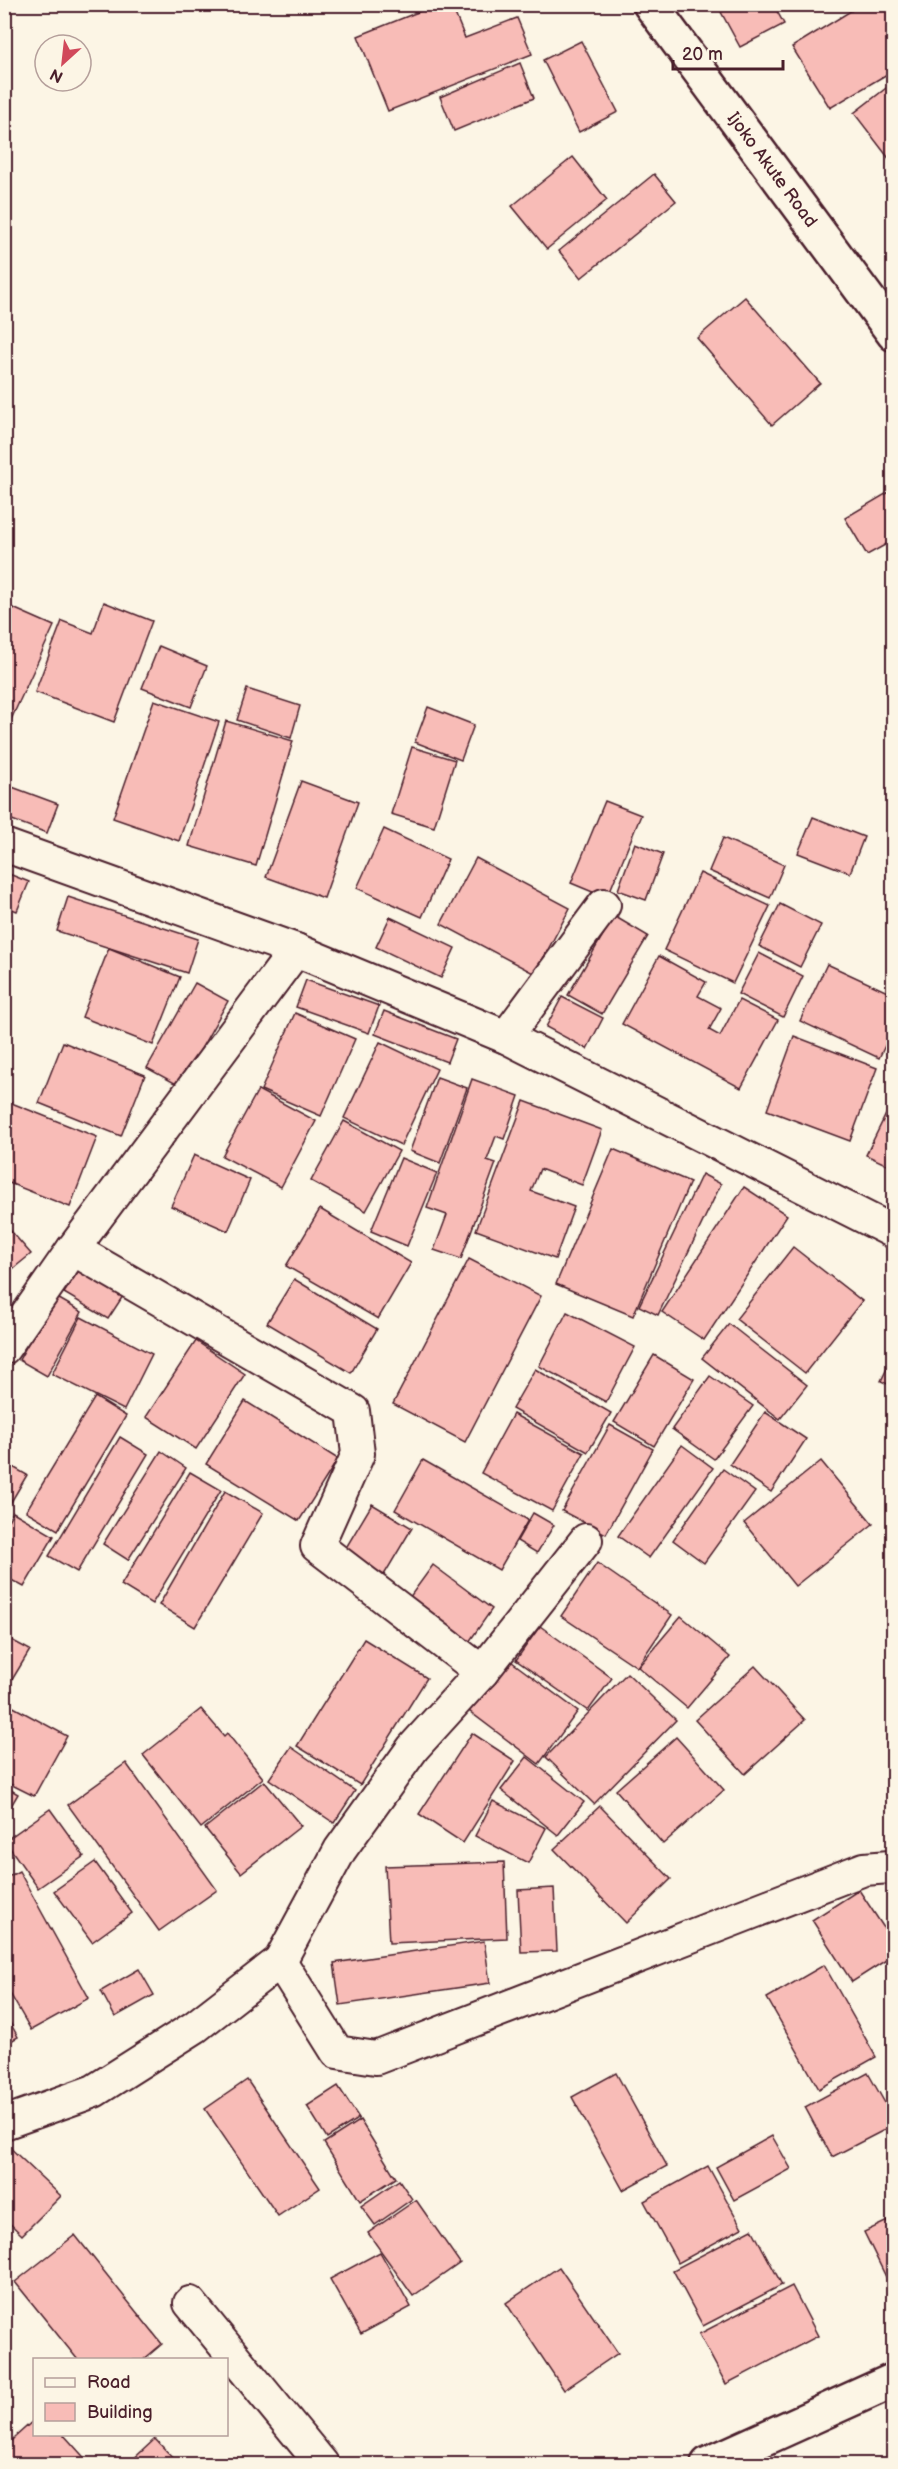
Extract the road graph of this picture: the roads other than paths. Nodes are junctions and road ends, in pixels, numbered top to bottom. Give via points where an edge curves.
1 (650, 4) edge
2 (894, 334) edge
3 (4, 845) edge
4 (604, 905) dead end
5 (296, 950) junction
6 (506, 1037) junction
7 (894, 1232) edge
8 (73, 1249) junction
9 (4, 1348) edge
10 (586, 1540) dead end
11 (482, 1672) junction
12 (894, 1870) edge
13 (280, 1961) junction
14 (4, 2123) edge
15 (190, 2303) dead end
16 (894, 2380) edge
17 (322, 2464) edge
18 (708, 2464) edge

1 - 2 main road, Ijoko Akute Road
3 - 5 street
4 - 6 street
5 - 6 street
5 - 8 street
6 - 7 street
8 - 9 street
8 - 11 street via 353,1411 358,1454 316,1546
10 - 11 street
11 - 13 street via 413,1748 340,1850
12 - 13 street via 864,1869 376,2058 337,2052
13 - 14 street via 195,2027 94,2091
15 - 17 street
16 - 18 main road

